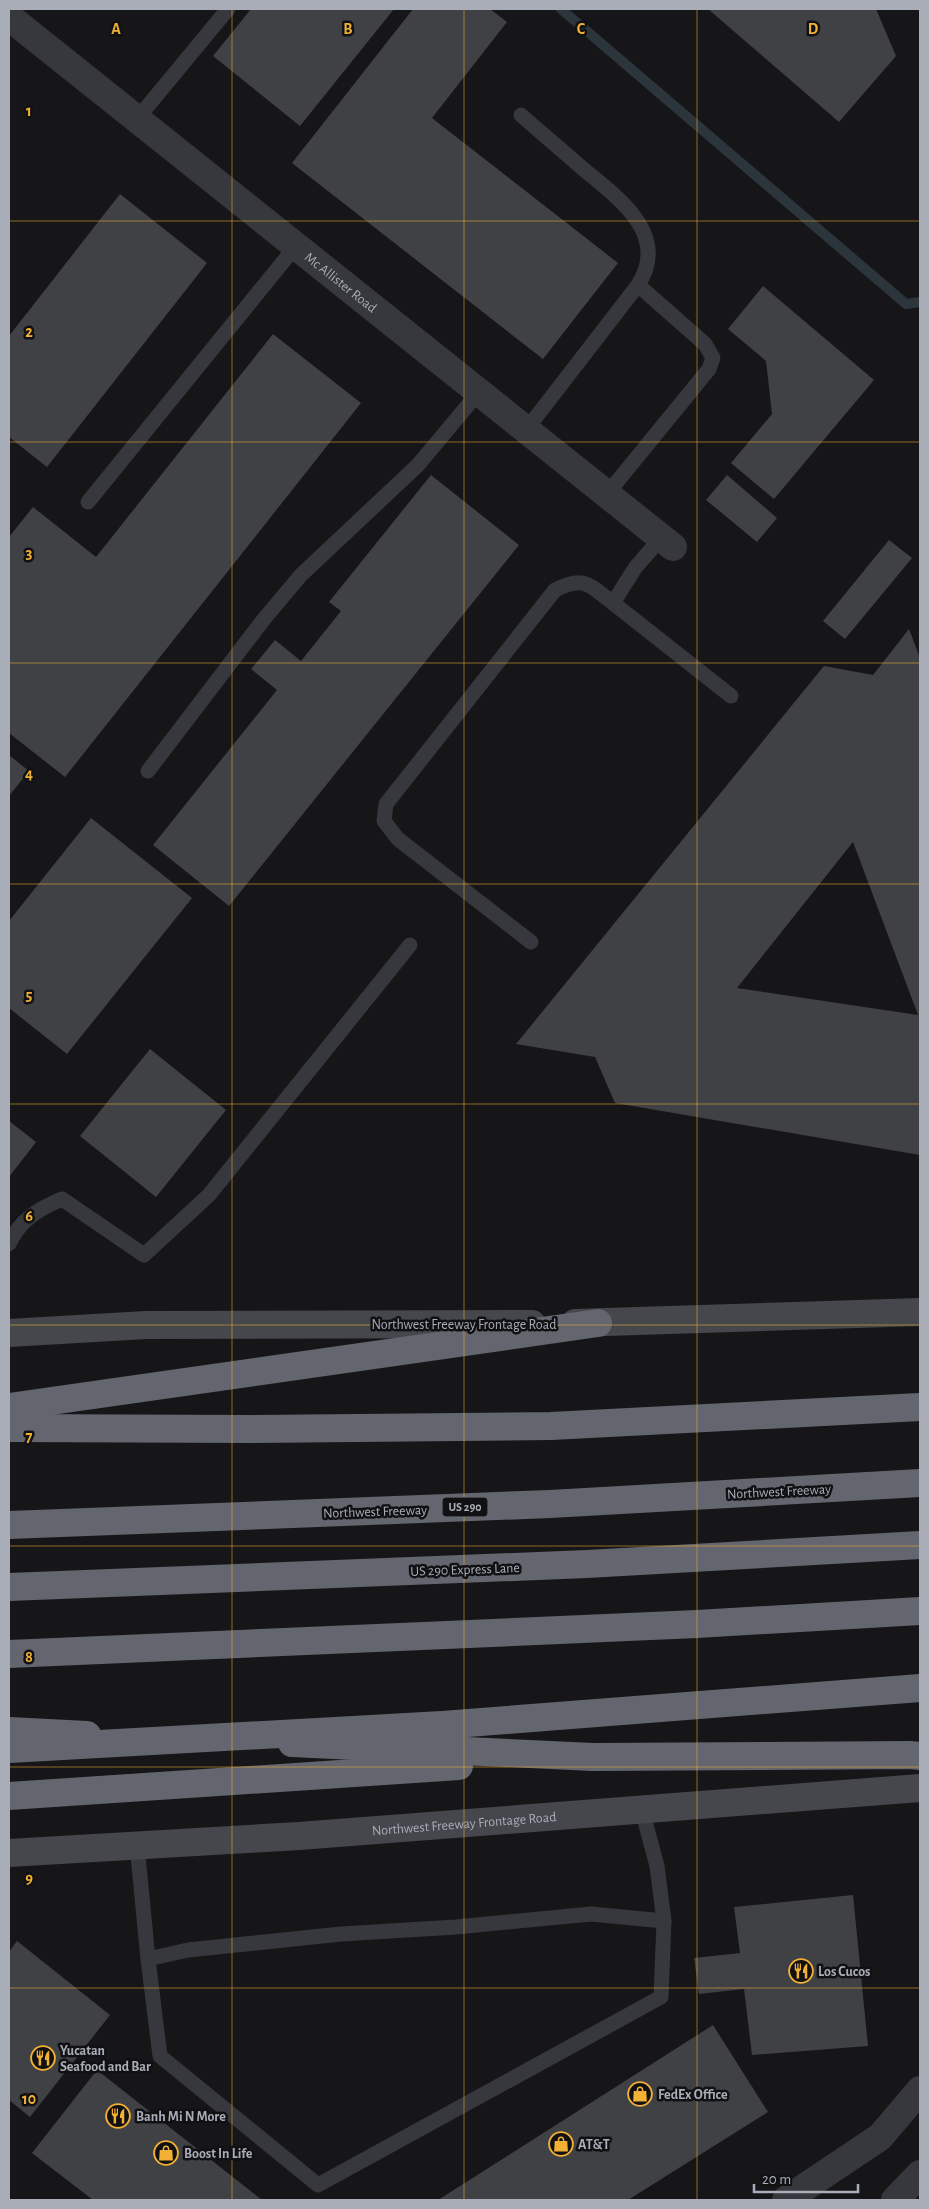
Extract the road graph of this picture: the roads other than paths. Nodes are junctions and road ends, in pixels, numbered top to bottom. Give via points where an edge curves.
1 (228, 9) edge
2 (9, 17) edge
3 (521, 115) dead end
4 (137, 120) junction
5 (296, 246) junction
6 (638, 285) junction
7 (479, 392) junction
8 (526, 430) junction
9 (607, 494) junction
10 (88, 502) dead end
11 (667, 543) joint
12 (613, 603) junction
13 (731, 696) dead end
14 (148, 771) dead end
15 (531, 942) dead end
16 (410, 945) dead end
17 (9, 1244) edge
18 (920, 1312) edge
19 (598, 1323) junction
20 (9, 1333) edge
21 (9, 1407) edge
22 (920, 1407) edge
23 (9, 1428) edge
24 (920, 1483) edge
25 (9, 1525) edge
26 (920, 1545) edge
27 (9, 1587) edge
28 (920, 1611) edge
29 (9, 1654) edge
30 (920, 1688) edge
31 (9, 1731) edge
32 (9, 1749) edge
33 (920, 1756) edge
34 (592, 1757) junction
35 (920, 1788) edge
36 (9, 1796) edge
37 (642, 1810) junction
38 (137, 1845) junction
39 (9, 1853) edge
40 (664, 1921) junction
41 (148, 1959) junction
42 (920, 2090) edge
43 (920, 2174) edge
44 (786, 2200) edge
45 (895, 2200) edge

1 - 4 lane
2 - 4 street, Mc Allister Road
3 - 6 lane via 634,215 641,227 648,266
4 - 5 street, Mc Allister Road
5 - 7 street, Mc Allister Road
5 - 10 lane
6 - 8 lane
6 - 9 lane via 705,344 712,364
7 - 8 street, Mc Allister Road
7 - 14 lane via 418,465 300,576
8 - 9 street, Mc Allister Road
9 - 11 street, Mc Allister Road
11 - 12 lane via 635,568
12 - 13 lane
12 - 15 lane via 585,583 571,582 555,590 386,804 384,821 398,839
16 - 17 lane via 209,1195 144,1256 62,1198 42,1207 22,1222
18 - 19 main road, Northwest Freeway Frontage Road
19 - 20 main road, Northwest Freeway Frontage Road via 146,1324
19 - 21 highway
22 - 23 highway via 551,1426
24 - 25 highway, Northwest Freeway / US 290 via 550,1504
26 - 27 highway, US 290 Express Lane via 587,1564
28 - 29 highway
30 - 32 highway, bridge via 442,1725
31 - 34 highway
33 - 34 highway
34 - 36 highway
35 - 37 main road, Northwest Freeway Frontage Road
37 - 38 main road, Northwest Freeway Frontage Road
37 - 40 lane via 657,1866
38 - 39 main road, Northwest Freeway Frontage Road
38 - 41 lane
40 - 41 lane via 591,1914 341,1934 188,1950
40 - 41 lane via 661,1998 318,2186 160,2056
42 - 44 street via 880,2137
43 - 45 street

